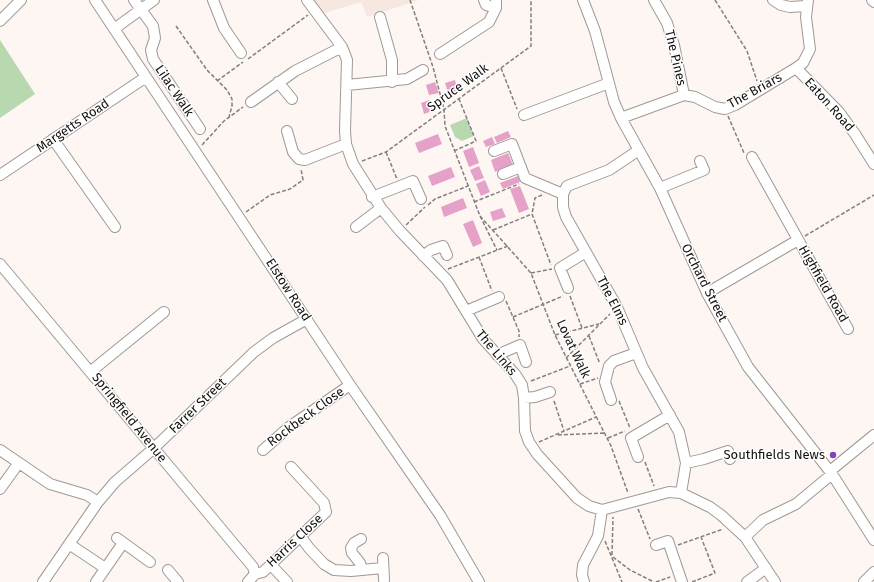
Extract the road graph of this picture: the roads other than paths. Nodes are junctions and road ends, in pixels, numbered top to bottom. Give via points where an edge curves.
1 (21, 0) edge
2 (95, 0) edge
3 (154, 0) edge
4 (213, 0) edge
5 (484, 0) edge
6 (582, 0) edge
7 (654, 0) edge
8 (773, 0) edge
9 (807, 3) edge
10 (137, 4) edge
11 (312, 4) edge
12 (496, 4) edge
13 (380, 17) dead end
14 (0, 21) edge
15 (114, 29) junction
16 (342, 48) junction
17 (241, 53) dead end
18 (440, 54) dead end
19 (796, 68) junction
20 (423, 70) road end
21 (146, 77) junction
22 (278, 82) junction
23 (392, 82) junction
24 (609, 83) junction
25 (347, 85) junction
26 (684, 95) junction
27 (292, 100) dead end
28 (248, 104) road end
29 (524, 115) road end
30 (621, 118) junction
31 (200, 129) dead end
32 (286, 131) dead end
33 (53, 139) junction
34 (346, 144) junction
35 (639, 150) junction
36 (494, 151) dead end
37 (752, 157) road end
38 (700, 161) dead end
39 (874, 164) edge
40 (521, 167) junction
41 (503, 174) dead end
42 (0, 175) edge
43 (660, 188) junction
44 (563, 194) junction
45 (372, 197) junction
46 (421, 199) dead end
47 (381, 208) junction
48 (115, 227) dead end
49 (356, 227) dead end
50 (798, 240) junction
51 (586, 252) junction
52 (447, 255) dead end
53 (423, 256) junction
54 (0, 264) edge
55 (568, 288) dead end
56 (708, 293) junction
57 (497, 298) road end
58 (466, 311) junction
59 (164, 312) dead end
60 (307, 319) junction
61 (848, 329) dead end
62 (636, 352) junction
63 (497, 355) junction
64 (526, 362) dead end
65 (90, 372) junction
66 (350, 385) junction
67 (550, 392) road end
68 (524, 398) junction
69 (611, 400) road end
70 (670, 415) junction
71 (874, 435) edge
72 (153, 449) junction
73 (0, 450) edge
74 (262, 450) dead end
75 (638, 457) road end
76 (730, 459) dead end
77 (686, 463) junction
78 (18, 464) junction
79 (292, 467) dead end
80 (831, 473) junction
81 (0, 489) edge
82 (681, 493) junction
83 (98, 502) junction
84 (602, 510) junction
85 (301, 537) junction
86 (745, 537) junction
87 (361, 539) dead end
88 (874, 540) edge
89 (69, 544) junction
90 (656, 545) road end
91 (383, 558) dead end
92 (150, 562) dead end
93 (271, 564) junction
94 (104, 568) junction
95 (383, 568) junction
96 (766, 568) junction
97 (168, 570) dead end
98 (362, 570) junction
99 (874, 572) edge
100 (255, 574) junction
101 (681, 578) edge
102 (384, 580) dead end
103 (43, 582) edge
104 (96, 582) edge
105 (178, 582) edge
106 (248, 582) edge
107 (287, 582) edge
108 (479, 582) edge
109 (584, 582) edge
110 (747, 582) edge
111 (775, 582) edge
112 (864, 582) edge

1 - 14 street
2 - 15 street, Elstow Road
3 - 10 street
4 - 17 street via 224,28
5 - 12 street via 486,5
6 - 24 street, Orchard Street via 595,31
7 - 26 street, The Pines via 669,30
8 - 9 street via 790,7
9 - 19 street, The Briars via 810,49 803,63
10 - 15 street
10 - 31 street, Lilac Walk via 153,26 155,38 151,50 152,59 197,118
11 - 16 street, The Links
12 - 18 street via 488,22
13 - 23 street via 392,60
15 - 21 street, Elstow Road
16 - 22 street
16 - 25 street, The Links via 347,60
19 - 26 street, The Briars via 725,109
19 - 39 street, Eaton Road via 839,112
20 - 23 street via 407,79
21 - 33 street, Margetts Road
21 - 60 street, Elstow Road
22 - 27 street
22 - 28 street via 260,91
23 - 25 street
24 - 29 street
24 - 30 street, Orchard Street
25 - 34 street, The Links
26 - 30 street
30 - 35 street, Orchard Street
32 - 34 street via 292,152 299,159 305,160
33 - 42 street, Margetts Road
33 - 48 street
34 - 45 street, The Links via 353,164
35 - 43 street, Orchard Street
35 - 44 street via 609,170 568,186
36 - 40 street via 512,144
37 - 50 street, Highfield Road
38 - 43 street via 704,170
40 - 41 street
40 - 44 street via 526,178
43 - 56 street, Orchard Street
44 - 51 street, The Elms via 566,217
45 - 46 street via 414,181
45 - 47 street, The Links
47 - 49 street
47 - 53 street, The Links
50 - 56 street, Highfield Road
50 - 61 street, Highfield Road
51 - 55 street via 560,268
51 - 62 street, The Elms via 617,307
52 - 53 street via 443,246
53 - 58 street, The Links via 440,272
54 - 65 street, Springfield Avenue
56 - 80 street, Orchard Street via 748,367
57 - 58 street
58 - 63 street, The Links via 483,339
59 - 65 street
60 - 66 street, Elstow Road
60 - 72 street, Farrer Street via 254,352
62 - 69 street via 614,361 609,366 605,382
62 - 70 street, The Elms
63 - 64 street via 520,344
63 - 68 street, The Links via 522,385
65 - 72 street, Springfield Avenue
66 - 74 street, Rockbeck Close via 289,427
66 - 108 street, Elstow Road via 440,515
67 - 68 street
68 - 84 street, The Links via 524,431 531,446 577,498 588,506
70 - 75 street via 631,433
70 - 77 street, The Elms via 679,432
71 - 80 street
72 - 83 street, Farrer Street via 115,482
72 - 100 street, Springfield Avenue via 253,567
73 - 78 street
76 - 77 street via 728,451
77 - 82 street, The Elms
78 - 81 street
78 - 83 street via 50,484 87,495
79 - 85 street, Harris Close via 326,507 324,516
80 - 86 street via 796,504 763,520
80 - 88 street, Orchard Street
82 - 84 street via 656,494
82 - 86 street via 710,507
83 - 89 street, Farrer Street
84 - 109 street via 598,536 583,565
85 - 93 street, Harris Close
85 - 98 street via 324,564 334,570
86 - 96 street
87 - 98 street via 351,548
89 - 94 street
89 - 103 street, Farrer Street
90 - 101 street via 668,541
91 - 95 street
92 - 94 street via 120,540
93 - 100 street, Harris Close via 263,572
93 - 107 street
94 - 104 street
95 - 98 street
95 - 102 street
96 - 110 street
96 - 111 street
97 - 105 street
99 - 112 street
100 - 106 street, Harris Close

